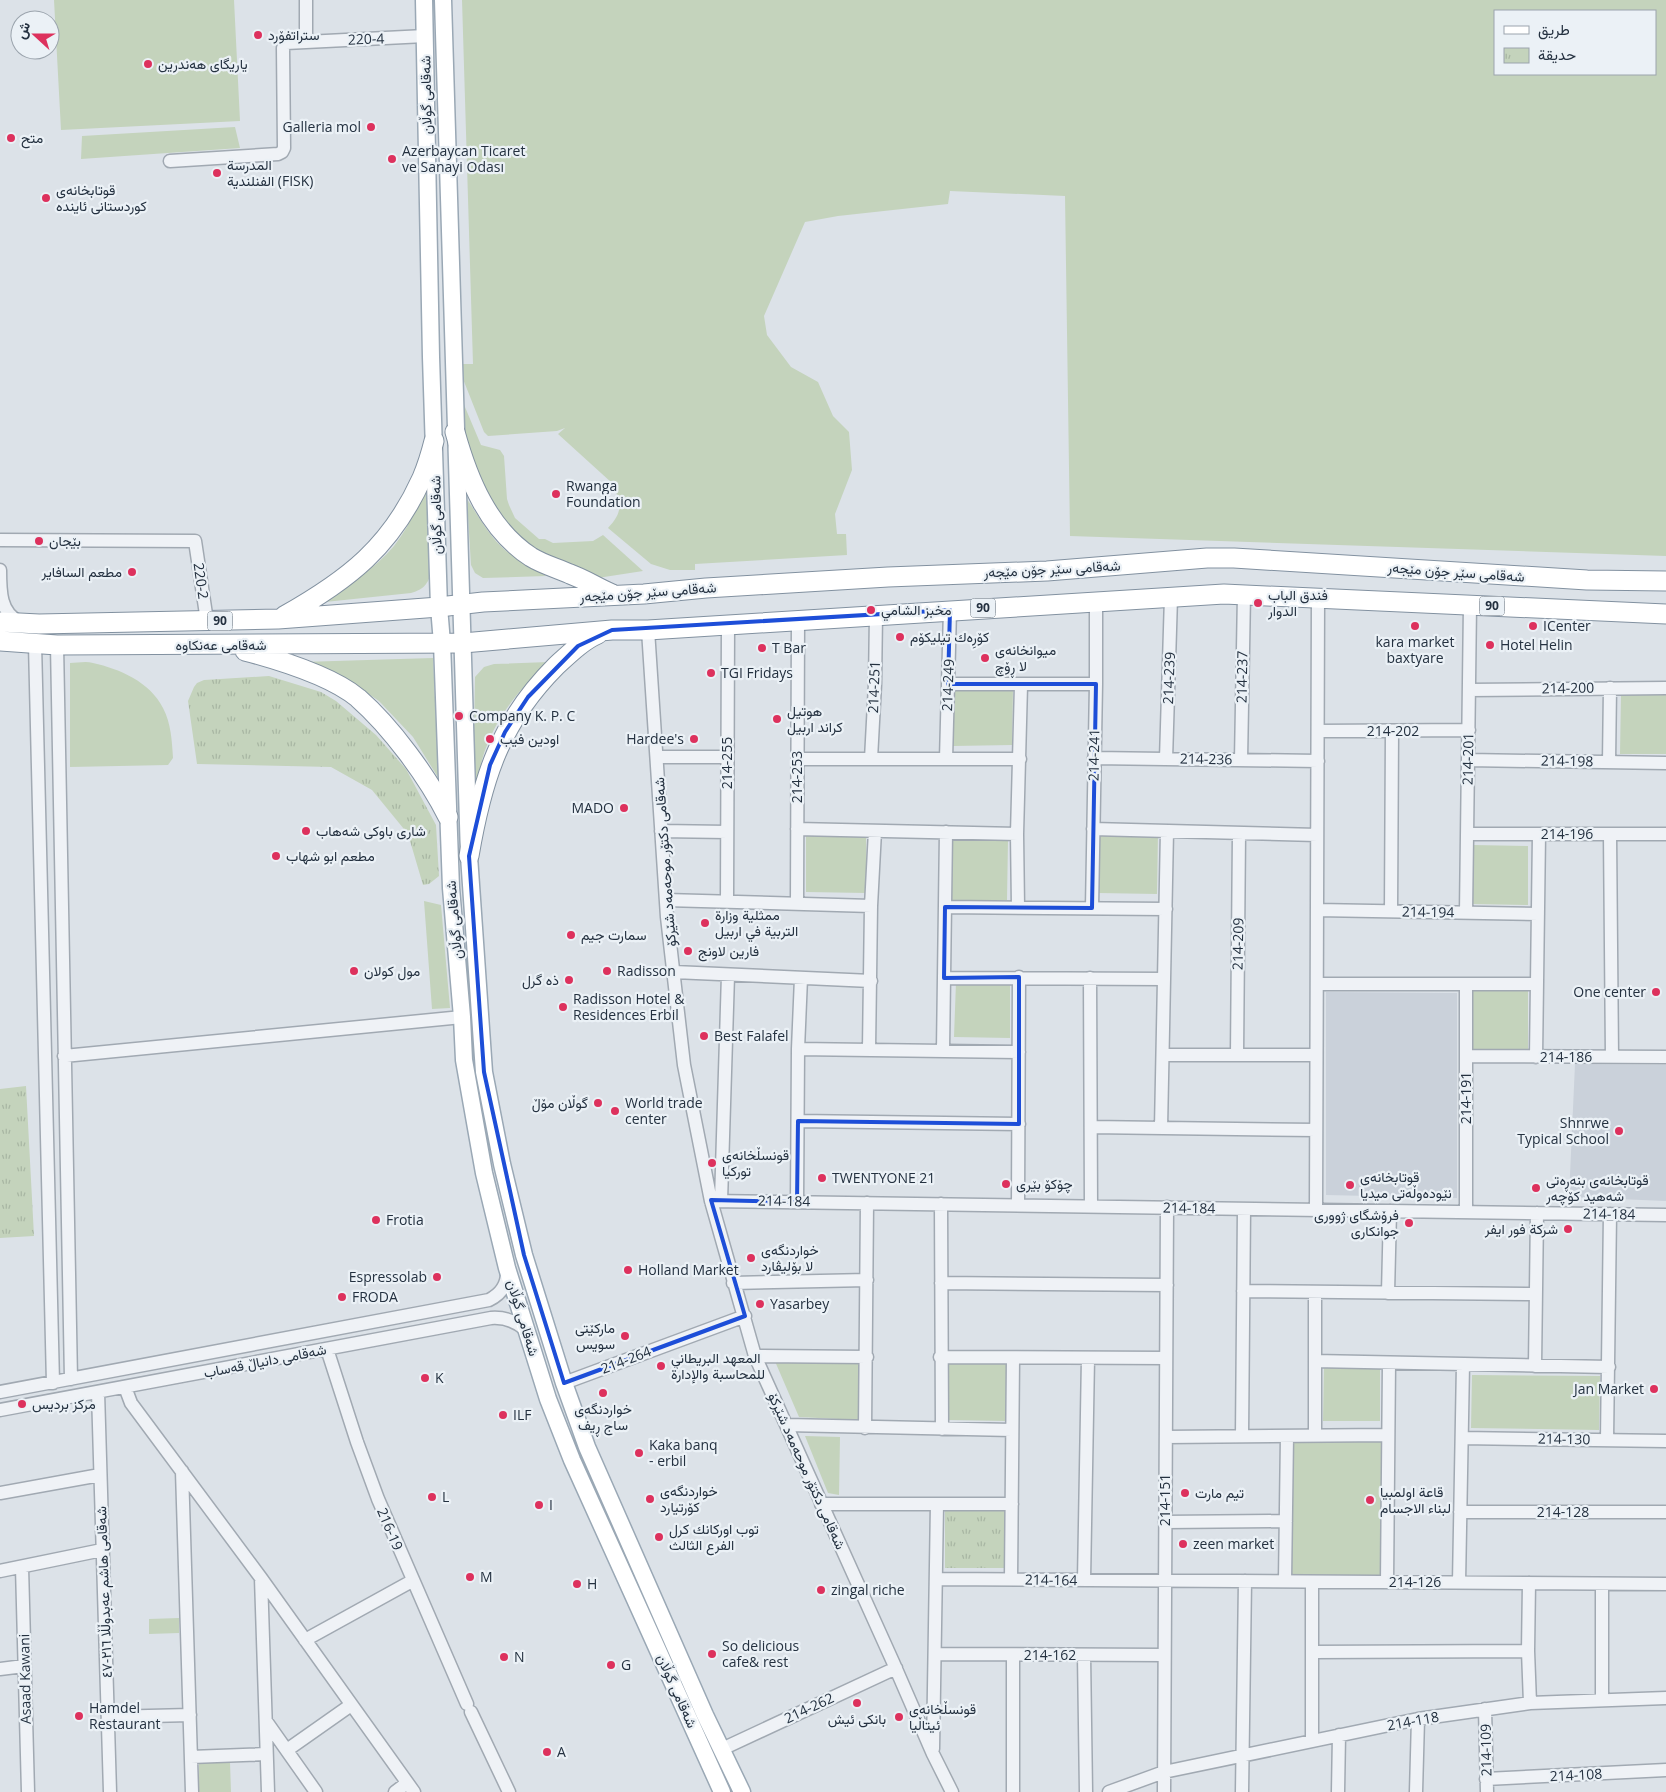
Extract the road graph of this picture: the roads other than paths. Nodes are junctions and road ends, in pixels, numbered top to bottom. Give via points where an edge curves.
1 (306, 0) edge
2 (424, 0) edge
3 (443, 0) edge
4 (426, 36) junction
5 (306, 41) junction
6 (445, 65) junction
7 (426, 67) junction
8 (170, 161) dead end
9 (455, 432) junction
10 (434, 441) junction
11 (0, 540) edge
12 (0, 570) edge
13 (1547, 578) junction
14 (1587, 580) junction
15 (1666, 581) edge
16 (0, 586) edge
17 (1244, 594) junction
18 (615, 596) junction
19 (1171, 597) junction
20 (1318, 598) junction
21 (1096, 602) junction
22 (461, 605) junction
23 (1470, 605) junction
24 (439, 607) junction
25 (1540, 608) junction
26 (950, 610) junction
27 (1587, 611) junction
28 (876, 614) junction
29 (1666, 614) edge
30 (278, 619) junction
31 (798, 619) junction
32 (207, 621) junction
33 (0, 622) edge
34 (22, 622) junction
35 (728, 624) junction
36 (612, 630) junction
37 (648, 630) junction
38 (0, 641) edge
39 (442, 643) junction
40 (463, 643) junction
41 (35, 644) junction
42 (56, 645) junction
43 (220, 645) junction
44 (35, 672) junction
45 (56, 672) junction
46 (948, 684) junction
47 (1096, 684) junction
48 (1021, 685) junction
49 (1610, 688) junction
50 (1666, 688) edge
51 (1469, 690) junction
52 (1469, 730) junction
53 (1318, 731) junction
54 (1392, 731) junction
55 (657, 757) junction
56 (727, 757) junction
57 (1094, 758) junction
58 (798, 759) junction
59 (871, 759) junction
60 (946, 759) junction
61 (1020, 759) junction
62 (1166, 759) junction
63 (1241, 760) junction
64 (1468, 760) junction
65 (1318, 761) junction
66 (1609, 762) junction
67 (1666, 762) edge
68 (448, 816) junction
69 (797, 828) junction
70 (1093, 829) junction
71 (875, 830) junction
72 (661, 831) junction
73 (1167, 831) junction
74 (727, 832) junction
75 (946, 832) junction
76 (1239, 833) junction
77 (1017, 834) junction
78 (1467, 834) junction
79 (1539, 834) junction
80 (1610, 834) junction
81 (1666, 834) edge
82 (1317, 835) junction
83 (469, 856) junction
84 (666, 900) junction
85 (726, 902) junction
86 (797, 904) junction
87 (871, 906) junction
88 (945, 907) junction
89 (1018, 908) junction
90 (1092, 908) junction
91 (1166, 909) junction
92 (1317, 910) junction
93 (1391, 911) junction
94 (1466, 913) junction
95 (1538, 914) junction
96 (674, 972) junction
97 (728, 975) junction
98 (1019, 977) junction
99 (801, 978) junction
100 (944, 978) junction
101 (1090, 978) junction
102 (1164, 979) junction
103 (871, 981) junction
104 (1317, 984) junction
105 (1466, 984) junction
106 (1537, 984) junction
107 (462, 1017) junction
108 (798, 1049) junction
109 (869, 1050) junction
110 (943, 1050) junction
111 (1019, 1052) junction
112 (1164, 1055) junction
113 (1237, 1055) junction
114 (1316, 1055) junction
115 (64, 1056) junction
116 (1466, 1056) junction
117 (1536, 1057) junction
118 (1612, 1057) junction
119 (1666, 1058) edge
120 (798, 1121) junction
121 (1019, 1124) junction
122 (1091, 1127) junction
123 (1162, 1128) junction
124 (1316, 1130) junction
125 (716, 1201) junction
126 (797, 1202) junction
127 (867, 1203) junction
128 (941, 1204) junction
129 (1018, 1205) junction
130 (1091, 1206) junction
131 (1167, 1207) junction
132 (1244, 1208) junction
133 (1316, 1210) junction
134 (1390, 1211) junction
135 (1466, 1212) junction
136 (1537, 1213) junction
137 (1610, 1214) junction
138 (1666, 1215) edge
139 (507, 1268) junction
140 (867, 1280) junction
141 (733, 1282) junction
142 (941, 1284) junction
143 (1167, 1285) junction
144 (1244, 1292) junction
145 (1314, 1292) junction
146 (1388, 1292) junction
147 (1536, 1294) junction
148 (486, 1301) junction
149 (745, 1316) junction
150 (486, 1319) junction
151 (526, 1330) junction
152 (328, 1349) junction
153 (755, 1356) junction
154 (867, 1357) junction
155 (940, 1357) junction
156 (1013, 1358) junction
157 (1088, 1358) junction
158 (1166, 1358) junction
159 (1315, 1362) junction
160 (1389, 1363) junction
161 (1463, 1364) junction
162 (1535, 1366) junction
163 (1609, 1367) junction
164 (72, 1379) junction
165 (52, 1383) junction
166 (564, 1383) junction
167 (125, 1387) junction
168 (0, 1392) edge
169 (98, 1392) junction
170 (0, 1410) edge
171 (788, 1425) junction
172 (866, 1428) junction
173 (942, 1429) junction
174 (1012, 1430) junction
175 (1315, 1435) junction
176 (1388, 1435) junction
177 (1242, 1436) junction
178 (1287, 1436) junction
179 (1166, 1437) junction
180 (1462, 1438) junction
181 (1607, 1440) junction
182 (1666, 1441) edge
183 (182, 1470) junction
184 (100, 1475) junction
185 (0, 1493) edge
186 (821, 1504) junction
187 (937, 1504) junction
188 (1012, 1504) junction
189 (1460, 1512) junction
190 (1666, 1512) edge
191 (1286, 1521) junction
192 (1165, 1522) junction
193 (102, 1550) junction
194 (22, 1566) junction
195 (0, 1571) edge
196 (261, 1578) junction
197 (936, 1579) junction
198 (1011, 1579) junction
199 (1084, 1580) junction
200 (1165, 1580) junction
201 (412, 1581) junction
202 (1245, 1581) junction
203 (1285, 1581) junction
204 (1312, 1582) junction
205 (1387, 1582) junction
206 (1459, 1583) junction
207 (1529, 1583) junction
208 (1602, 1584) junction
209 (1666, 1584) edge
210 (305, 1640) junction
211 (1528, 1651) junction
212 (1313, 1652) junction
213 (935, 1654) junction
214 (1013, 1655) junction
215 (1084, 1655) junction
216 (1164, 1655) junction
217 (24, 1666) junction
218 (896, 1668) junction
219 (0, 1669) edge
220 (1666, 1698) edge
221 (1602, 1700) junction
222 (1530, 1703) junction
223 (351, 1705) junction
224 (1485, 1709) junction
225 (190, 1715) junction
226 (108, 1717) junction
227 (1418, 1719) junction
228 (265, 1720) junction
229 (1339, 1735) junction
230 (1312, 1741) junction
231 (722, 1749) junction
232 (286, 1750) junction
233 (266, 1754) junction
234 (933, 1754) junction
235 (1243, 1755) junction
236 (191, 1757) junction
237 (1666, 1770) edge
238 (1164, 1772) junction
239 (1486, 1786) edge
240 (410, 1787) edge
241 (28, 1792) edge
242 (110, 1792) edge
243 (192, 1792) edge
244 (268, 1792) edge
245 (316, 1792) edge
246 (395, 1792) edge
247 (509, 1792) edge
248 (722, 1792) edge
249 (742, 1792) edge
250 (952, 1792) edge
251 (1013, 1792) edge
252 (1086, 1792) edge
253 (1109, 1792) edge
254 (1164, 1792) edge
255 (1242, 1792) edge
256 (1338, 1792) edge
257 (1416, 1792) edge

1 - 5 street
2 - 4 main road, شەقامی گوڵان
3 - 6 main road, شەقامی گوڵان
4 - 5 street, 220-4
4 - 7 main road, شەقامی گوڵان
5 - 8 street, 220-4 via 288,42 283,46 282,152
6 - 7 main road via 444,72 435,76
6 - 9 main road, شەقامی گوڵان
7 - 10 main road, شەقامی گوڵان
9 - 18 highway via 469,478 507,538 532,558
9 - 22 main road, شەقامی گوڵان
10 - 24 main road, شەقامی گوڵان
10 - 30 highway via 419,484 394,530 320,596
11 - 32 street, 220-2 via 195,540
12 - 16 street
13 - 14 highway, شەقامی سێر جۆن مێجەر / 90
13 - 18 highway, شەقامی سێر جۆن مێجەر / 90 via 1207,558 1047,571 888,577
13 - 25 highway via 1554,585 1556,594 1549,606
14 - 15 highway, شەقامی سێر جۆن مێجەر / 90
14 - 27 highway via 1578,586 1574,594 1576,603
16 - 34 street via 5,611
17 - 19 highway, 90
17 - 20 highway, 90
17 - 63 street, 214-237
18 - 22 highway, شەقامی سێر جۆن مێجەر / 90
19 - 21 highway, 90
19 - 62 street, 214-239
20 - 23 highway, 90
20 - 53 street
21 - 26 highway, 90
21 - 47 street, 214-241
22 - 24 highway, شەقامی سێر جۆن مێجەر / 90
22 - 40 main road, شەقامی گوڵان
23 - 25 highway, 90
23 - 51 street, 214-201
24 - 30 highway, شەقامی عەنکاوە / 90
24 - 39 main road, شەقامی گوڵان
25 - 27 highway, 90
26 - 28 highway, 90
26 - 46 street, 214-249
27 - 29 highway, 90
28 - 31 highway, 90
28 - 59 street, 214-251
30 - 32 highway, شەقامی عەنکاوە / 90
31 - 35 highway, 90
31 - 58 street, 214-253
32 - 34 highway, شەقامی عەنکاوە / 90
33 - 34 highway, شەقامی عەنکاوە / 90
35 - 37 highway, 90
35 - 56 street, 214-255
36 - 37 highway, 90
36 - 40 highway, 90
36 - 83 highway via 578,646 542,681 515,715 485,780
37 - 55 street, شەقامی دکتۆر موحەمەد شێرکۆ
38 - 41 highway, شەقامی عەنکاوە / 90
39 - 40 highway, 90
39 - 43 highway, شەقامی عەنکاوە / 90
39 - 68 main road, شەقامی گوڵان
40 - 83 main road, شەقامی گوڵان
41 - 42 highway, شەقامی عەنکاوە / 90
41 - 44 street
42 - 43 highway, شەقامی عەنکاوە / 90
42 - 45 street
43 - 68 highway via 302,669 357,698 397,741 439,798
44 - 45 street via 45,666
44 - 165 street
45 - 115 street
46 - 48 street
46 - 60 street, 214-249
47 - 48 street
47 - 57 street, 214-241
48 - 61 street
49 - 50 street, 214-200
49 - 51 street, 214-200
49 - 66 street
51 - 52 street, 214-201
52 - 54 street, 214-202
52 - 64 street, 214-201
53 - 54 street, 214-202
53 - 65 street
54 - 93 street
55 - 56 street
55 - 72 street, شەقامی دکتۆر موحەمەد شێرکۆ
56 - 74 street, 214-255
57 - 62 street, 214-236
57 - 70 street, 214-241
58 - 59 street
58 - 69 street, 214-253
59 - 60 street
60 - 61 street
61 - 77 street
62 - 63 street, 214-236
63 - 65 street, 214-236
64 - 66 street, 214-198
64 - 78 street, 214-201
65 - 82 street
66 - 67 street, 214-198
68 - 107 main road, شەقامی گوڵان
69 - 71 street
69 - 86 street, 214-253
70 - 73 street
70 - 90 street, 214-241
71 - 75 street
71 - 87 street
72 - 74 street
72 - 84 street, شەقامی دکتۆر موحەمەد شێرکۆ
73 - 76 street
73 - 91 street
74 - 85 street, 214-255
75 - 77 street
75 - 88 street
76 - 82 street
76 - 113 street, 214-209
77 - 89 street
78 - 79 street, 214-196
78 - 94 street, 214-201
79 - 80 street, 214-196
79 - 95 street
80 - 81 street, 214-196
80 - 118 street
82 - 92 street
83 - 166 main road, شەقامی گوڵان via 484,1072 524,1256
84 - 85 street
84 - 96 street, شەقامی دکتۆر موحەمەد شێرکۆ
85 - 86 street
86 - 87 street
87 - 103 street
88 - 89 street
88 - 100 street
89 - 90 street
90 - 91 street
91 - 102 street
92 - 93 street, 214-194
92 - 104 street
93 - 94 street, 214-194
94 - 95 street, 214-194
95 - 106 street
96 - 97 street
96 - 125 street, شەقامی دکتۆر موحەمەد شێرکۆ via 684,1065
97 - 99 street
97 - 125 street
98 - 100 street
98 - 101 street
98 - 111 street
99 - 103 street
99 - 108 street
100 - 110 street
101 - 102 street
101 - 122 street
102 - 112 street
103 - 109 street
104 - 105 street
104 - 114 street
105 - 106 street
105 - 116 street, 214-191
106 - 117 street
107 - 115 street
107 - 139 main road, شەقامی گوڵان via 464,1060 484,1173
108 - 109 street
108 - 120 street
109 - 110 street
110 - 111 street
111 - 121 street
112 - 113 street
112 - 123 street
113 - 114 street
114 - 124 street
115 - 164 street
116 - 117 street, 214-186
116 - 135 street, 214-191
117 - 118 street, 214-186
118 - 119 street, 214-186
120 - 121 street
120 - 126 street
121 - 129 street
122 - 123 street
122 - 130 street
123 - 124 street
124 - 133 street
125 - 126 street, 214-184
125 - 141 street, شەقامی دکتۆر موحەمەد شێرکۆ
126 - 127 street, 214-184
127 - 128 street, 214-184
127 - 140 street
128 - 129 street, 214-184
128 - 142 street
129 - 130 street, 214-184
130 - 131 street, 214-184
131 - 132 street, 214-184
131 - 143 street, 214-151
132 - 133 street, 214-184
132 - 144 street
133 - 134 street, 214-184
134 - 135 street, 214-184
134 - 146 street
135 - 136 street, 214-184
136 - 137 street, 214-184
136 - 147 street
137 - 138 street, 214-184
137 - 163 street
139 - 148 street via 508,1276 502,1290
139 - 151 main road, شەقامی گوڵان
140 - 141 street
140 - 154 street
141 - 149 street, شەقامی دکتۆر موحەمەد شێرکۆ
142 - 143 street
142 - 155 street
143 - 158 street, 214-151
144 - 145 street
144 - 177 street
145 - 146 street
145 - 159 street
146 - 147 street
147 - 162 street
148 - 150 street via 492,1304 493,1311
148 - 164 street, شەقامی دانیاڵ قەساب
149 - 153 street, شەقامی دکتۆر موحەمەد شێرکۆ
149 - 166 street, 214-264
150 - 151 street, شەقامی دانیاڵ قەساب via 508,1319
150 - 152 street, شەقامی دانیاڵ قەساب
151 - 248 main road, شەقامی گوڵان via 572,1460
152 - 167 street, شەقامی دانیاڵ قەساب
152 - 201 street, 216-19 via 357,1442
153 - 154 street
153 - 171 street, شەقامی دکتۆر موحەمەد شێرکۆ
154 - 172 street
155 - 156 street
155 - 173 street
156 - 157 street
156 - 174 street
157 - 158 street
157 - 199 street
158 - 179 street, 214-151
159 - 160 street
159 - 175 street
160 - 161 street
160 - 176 street
161 - 162 street
161 - 180 street
162 - 163 street
163 - 181 street
164 - 165 street, شەقامی دانیاڵ قەساب
165 - 168 street, شەقامی دانیاڵ قەساب
166 - 231 main road, شەقامی گوڵان via 587,1447
167 - 169 street, شەقامی دانیاڵ قەساب
167 - 183 street via 131,1404
169 - 170 street, شەقامی دانیاڵ قەساب
169 - 184 street, شەقامی هاشم عەبدوڵڵا ٢١٦-٤٧
171 - 172 street
171 - 186 street, شەقامی دکتۆر موحەمەد شێرکۆ
172 - 173 street
173 - 174 street
174 - 188 street
175 - 176 street
175 - 178 street
176 - 205 street
177 - 178 street
177 - 179 street
178 - 191 street
179 - 192 street, 214-151
180 - 181 street, 214-130
180 - 189 street
181 - 182 street, 214-130
183 - 196 street
183 - 225 street
184 - 185 street
184 - 193 street, شەقامی هاشم عەبدوڵڵا ٢١٦-٤٧
186 - 187 street
186 - 218 street, شەقامی دکتۆر موحەمەد شێرکۆ
187 - 188 street
187 - 197 street
188 - 198 street
189 - 190 street, 214-128
189 - 206 street
191 - 192 street
191 - 203 street
192 - 200 street, 214-151
193 - 194 street
193 - 226 street, شەقامی هاشم عەبدوڵڵا ٢١٦-٤٧
194 - 195 street
194 - 217 street, Asaad Kawani
196 - 210 street
196 - 228 street
197 - 198 street, 214-164
197 - 213 street
198 - 199 street, 214-164
199 - 200 street, 214-164
200 - 202 street, 214-126
200 - 216 street, 214-151
201 - 210 street
201 - 247 street, 216-19
202 - 203 street, 214-126
202 - 235 street
203 - 204 street, 214-126
204 - 205 street, 214-126
204 - 212 street
205 - 206 street, 214-126
206 - 207 street, 214-126
207 - 208 street, 214-126
207 - 211 street
208 - 209 street, 214-126
208 - 221 street
210 - 223 street
211 - 212 street
211 - 222 street
212 - 230 street
213 - 214 street, 214-162
213 - 234 street
214 - 215 street, 214-162
214 - 251 street
215 - 216 street, 214-162
215 - 252 street
216 - 238 street, 214-151
217 - 219 street
217 - 241 street, Asaad Kawani
218 - 231 street, 214-262
218 - 234 street, شەقامی دکتۆر موحەمەد شێرکۆ
220 - 221 street, 214-118
221 - 222 street, 214-118
222 - 224 street, 214-118
223 - 232 street
223 - 240 street
224 - 227 street, 214-118
224 - 239 street, 214-109
225 - 226 street
225 - 236 street
226 - 242 street, شەقامی هاشم عەبدوڵڵا ٢١٦-٤٧
227 - 229 street, 214-118
227 - 257 street
228 - 232 street
228 - 233 street
229 - 230 street, 214-118
229 - 256 street
230 - 235 street, 214-118
231 - 249 main road, شەقامی گوڵان
232 - 245 street
233 - 236 street
233 - 244 street
234 - 250 street, شەقامی دکتۆر موحەمەد شێرکۆ
235 - 238 street, 214-118
235 - 255 street
236 - 243 street
237 - 239 street, 214-108
238 - 253 street, 214-118
238 - 254 street, 214-151
240 - 246 street

